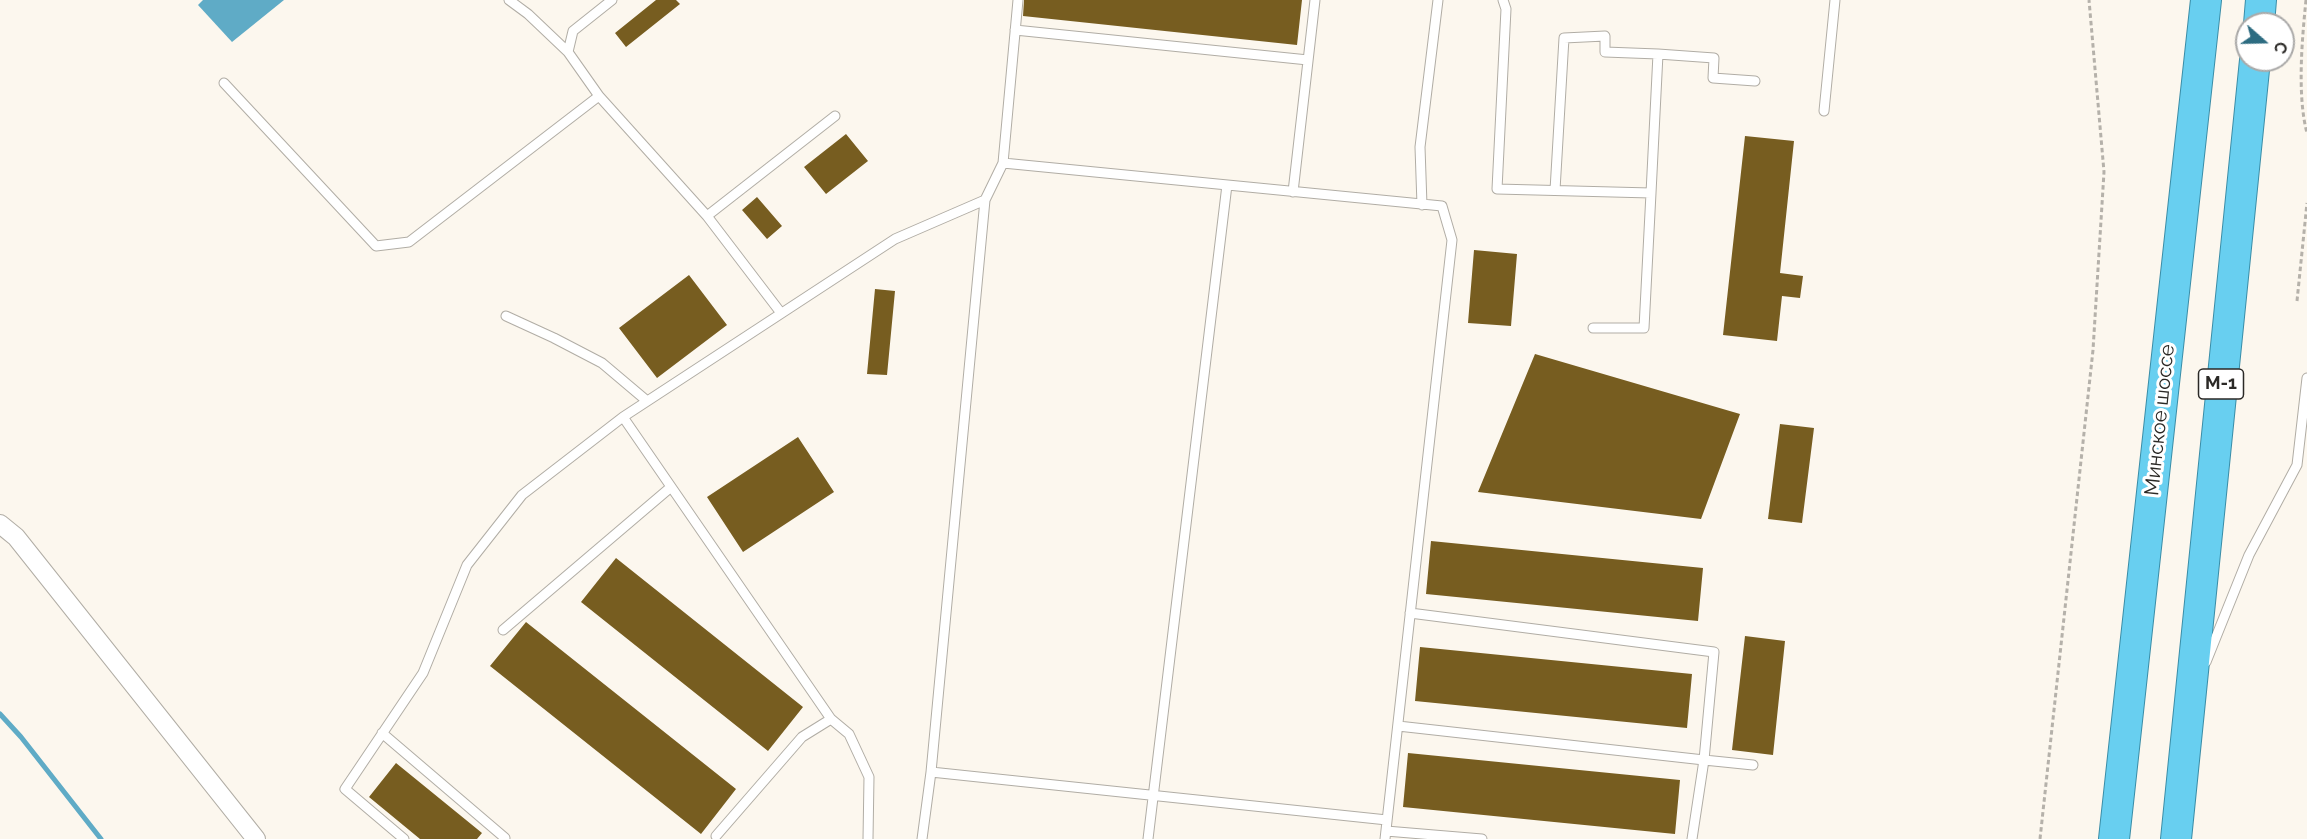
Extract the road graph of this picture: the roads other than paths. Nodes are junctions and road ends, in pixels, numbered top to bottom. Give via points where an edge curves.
1 (509, 0) edge
2 (612, 0) edge
3 (1018, 0) edge
4 (1315, 0) edge
5 (1438, 0) edge
6 (1503, 0) edge
7 (1835, 0) edge
8 (2206, 0) edge
9 (1015, 30) junction
10 (568, 52) junction
11 (1658, 54) junction
12 (1308, 60) junction
13 (2254, 72) edge
14 (1755, 81) dead end
15 (225, 83) dead end
16 (599, 96) junction
17 (1824, 111) dead end
18 (835, 116) dead end
19 (1003, 163) junction
20 (1227, 185) junction
21 (1555, 190) junction
22 (1293, 192) junction
23 (1651, 193) junction
24 (986, 200) junction
25 (1422, 205) junction
26 (707, 216) junction
27 (781, 313) junction
28 (506, 316) dead end
29 (1593, 328) dead end
30 (2307, 378) edge
31 (647, 401) junction
32 (623, 417) junction
33 (2297, 465) junction
34 (2307, 469) edge
35 (671, 487) junction
36 (0, 524) edge
37 (1410, 613) junction
38 (503, 630) dead end
39 (2188, 709) junction
40 (831, 719) junction
41 (1398, 726) junction
42 (382, 734) junction
43 (1704, 760) junction
44 (1753, 765) dead end
45 (931, 772) junction
46 (1153, 795) junction
47 (1387, 820) junction
48 (249, 835) edge
49 (1385, 835) edge
50 (716, 836) dead end
51 (404, 839) edge
52 (504, 839) edge
53 (868, 839) edge
54 (922, 839) edge
55 (1148, 839) edge
56 (1482, 839) edge
57 (1692, 839) edge
58 (2114, 839) edge
59 (2176, 839) edge

1 - 10 lane
2 - 10 lane via 573,31
3 - 9 lane
4 - 12 lane
5 - 25 lane via 1420,147
6 - 21 lane via 1506,9 1497,189
7 - 17 lane
8 - 58 highway, Минское шоссе
9 - 12 lane
9 - 19 lane
10 - 16 lane
11 - 14 lane via 1714,58 1713,78
11 - 21 lane via 1605,52 1605,36 1564,38
11 - 23 lane
12 - 22 lane
13 - 39 highway, М-1
15 - 16 lane via 376,246 409,242
16 - 26 lane
18 - 26 lane
19 - 20 lane
19 - 24 lane
20 - 22 lane
20 - 46 lane
21 - 23 lane
22 - 25 lane
23 - 29 lane via 1644,328
24 - 27 lane via 895,239
24 - 45 lane
25 - 37 lane via 1442,206 1452,240
26 - 27 lane
27 - 31 lane
28 - 31 lane via 602,363
30 - 33 lane
31 - 32 lane
32 - 35 lane
32 - 42 lane via 522,495 467,565 423,673
33 - 34 lane
33 - 39 lane via 2245,565
35 - 38 lane
35 - 40 lane
36 - 48 street via 16,537
37 - 41 lane
37 - 43 lane via 1714,651
39 - 59 highway, М-1
40 - 50 lane via 802,737
40 - 53 lane via 849,734 869,777
41 - 43 lane
41 - 47 lane
42 - 51 lane via 345,789
42 - 52 lane
43 - 44 lane
43 - 57 lane
45 - 46 lane
45 - 54 lane
46 - 47 lane
46 - 55 lane
47 - 49 lane
49 - 56 lane

